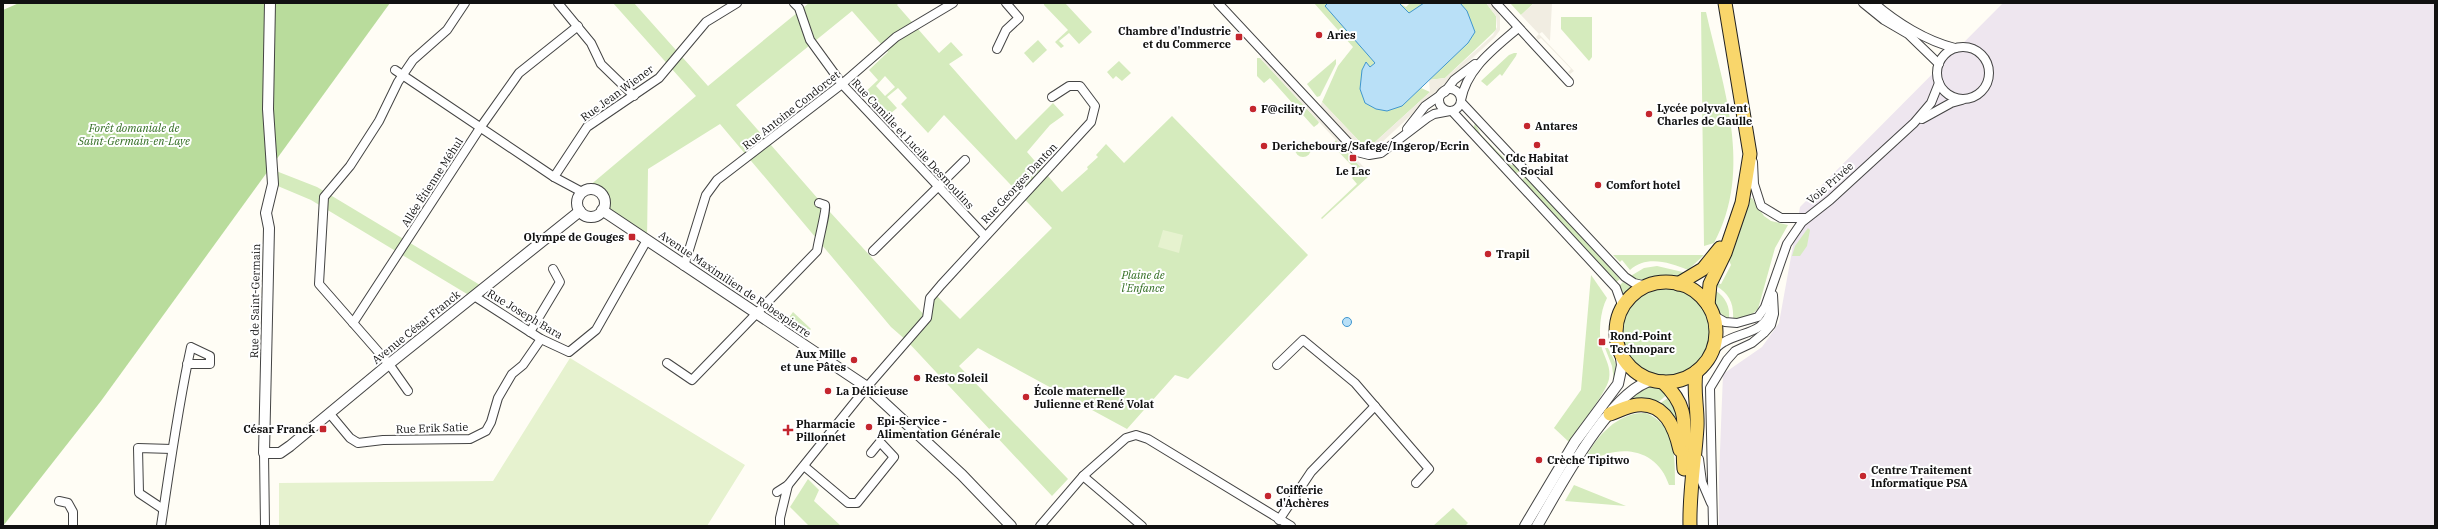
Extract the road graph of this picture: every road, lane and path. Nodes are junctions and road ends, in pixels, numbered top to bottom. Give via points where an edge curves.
1 (270, 3) edge
2 (465, 3) edge
3 (558, 3) edge
4 (737, 3) edge
5 (794, 3) edge
6 (953, 3) edge
7 (1006, 3) edge
8 (1218, 3) edge
9 (1496, 3) edge
10 (1725, 3) edge
11 (1864, 3) edge
12 (1874, 3) edge
13 (578, 26) junction
14 (1518, 28) junction
15 (1955, 48) junction
16 (997, 49) dead end
17 (1484, 58) junction
18 (1939, 64) junction
19 (395, 70) dead end
20 (403, 75) junction
21 (1569, 82) dead end
22 (1939, 83) junction
23 (842, 84) junction
24 (1443, 93) junction
25 (634, 96) junction
26 (1052, 97) dead end
27 (1963, 99) junction
28 (1461, 101) junction
29 (1451, 111) junction
30 (1914, 123) junction
31 (480, 128) junction
32 (1405, 133) junction
33 (1750, 154) junction
34 (965, 160) dead end
35 (554, 177) junction
36 (939, 188) junction
37 (582, 192) junction
38 (819, 203) dead end
39 (602, 210) junction
40 (580, 211) junction
41 (1738, 215) junction
42 (1806, 218) junction
43 (985, 236) junction
44 (647, 240) junction
45 (872, 251) dead end
46 (684, 266) junction
47 (552, 269) dead end
48 (1777, 273) junction
49 (1678, 284) junction
50 (1647, 286) junction
51 (1773, 295) junction
52 (474, 296) junction
53 (1710, 310) junction
54 (1621, 311) junction
55 (757, 314) junction
56 (353, 323) junction
57 (530, 332) junction
58 (541, 339) junction
59 (1620, 352) junction
60 (1710, 355) junction
61 (667, 363) dead end
62 (187, 364) junction
63 (389, 364) junction
64 (1277, 365) dead end
65 (1696, 372) junction
66 (1658, 381) junction
67 (867, 387) junction
68 (408, 392) dead end
69 (1375, 406) junction
70 (330, 414) junction
71 (1610, 414) junction
72 (1696, 434) junction
73 (172, 449) junction
74 (264, 453) junction
75 (871, 453) dead end
76 (804, 466) junction
77 (1684, 466) junction
78 (1083, 476) junction
79 (1416, 483) dead end
80 (788, 486) junction
81 (777, 492) dead end
82 (59, 501) dead end
83 (1713, 505) junction
84 (1532, 508) junction
85 (1690, 508) junction
86 (163, 509) junction
87 (1543, 515) junction
88 (1279, 520) junction
89 (73, 526) edge
90 (161, 526) edge
91 (264, 526) edge
92 (780, 526) edge
93 (1011, 526) edge
94 (1040, 526) edge
95 (1142, 526) edge
96 (1291, 526) edge
97 (1525, 526) edge
98 (1537, 526) edge
99 (1690, 526) edge
100 (1713, 526) edge

1 - 74 street, Rue de Saint-Germain via 268,77 273,184 266,213 269,228
2 - 20 street via 447,30 413,60
3 - 13 street
4 - 25 street, Rue Jean Wiener via 706,22 659,78
5 - 23 street, Rue Camille et Lucile Desmoulins via 799,8 810,40
6 - 23 street, Rue Antoine Condorcet via 896,37
7 - 16 street via 1019,18 1006,30
8 - 32 street via 1357,152 1370,155 1381,153
9 - 14 street
10 - 33 main road
11 - 18 street via 1884,20 1908,34
12 - 15 street via 1886,13 1936,42
13 - 25 street via 591,43 601,64
13 - 31 street, Allée Étienne Méhul via 519,73
14 - 17 street
14 - 21 street
15 - 18 street via 1946,53
15 - 27 street via 1966,46 1976,50 1984,56 1989,66 1988,82 1983,91 1974,97
17 - 24 street via 1462,72
17 - 28 street via 1468,79
18 - 22 street
19 - 20 street
20 - 31 street
20 - 56 street via 379,121 350,166 324,197 319,284
22 - 27 street via 1947,93
22 - 30 street via 1931,103
23 - 36 street, Rue Camille et Lucile Desmoulins
23 - 46 street, Rue Antoine Condorcet via 717,180 706,196
24 - 28 street via 1454,91
24 - 29 street via 1441,106
24 - 32 street via 1417,115
25 - 35 street, Rue Jean Wiener via 587,127
26 - 43 street, Rue Georges Danton via 1068,86 1080,86 1094,106 1091,122
27 - 30 street via 1951,102
28 - 29 street via 1458,108
28 - 50 street via 1625,277 1634,283
29 - 32 street via 1434,114
29 - 54 street via 1616,288 1621,300
30 - 42 street, Voie Privée via 1830,200
31 - 35 street
31 - 56 street, Allée Étienne Méhul
33 - 41 main road via 1746,185
33 - 42 street via 1754,163 1754,184 1762,206 1781,218
34 - 36 street
35 - 37 street
36 - 43 street, Rue Camille et Lucile Desmoulins
36 - 45 street
37 - 39 street via 594,190 601,194 604,203
37 - 40 street via 578,199
38 - 55 street via 825,205 827,210 821,224 817,251
39 - 40 street via 591,216
39 - 44 street, Avenue Maximilien de Robespierre
40 - 52 street, Avenue César Franck
41 - 49 main road via 1714,258 1703,269
41 - 53 main road via 1710,284
42 - 48 street, Voie Privée via 1788,244
43 - 67 street, Rue Georges Danton via 930,298 927,318
44 - 46 street, Avenue Maximilien de Robespierre
44 - 58 street, Rue Joseph Bara via 596,330 569,352
46 - 55 street, Avenue Maximilien de Robespierre
47 - 57 street via 560,282
48 - 51 street
48 - 53 street via 1765,308 1758,316 1747,322 1730,323
49 - 50 main road via 1659,283
49 - 53 main road via 1695,292
50 - 54 main road via 1631,296
51 - 60 street via 1769,315 1763,325 1724,341
51 - 83 street via 1774,314 1771,325 1764,334 1735,351 1726,360 1710,388
52 - 57 street, Rue Joseph Bara
52 - 63 street, Avenue César Franck
53 - 60 main road via 1716,335
54 - 59 main road via 1616,329
55 - 61 street via 692,380
55 - 67 street, Avenue Maximilien de Robespierre
56 - 63 street
57 - 58 street, Rue Joseph Bara
58 - 70 street, Rue Erik Satie via 523,364 512,374 498,398 493,418 486,431 470,439 383,440 358,443 350,438
59 - 66 main road via 1634,370
59 - 84 street via 1622,365 1618,384
60 - 65 main road
62 - 62 street via 210,364 210,356 191,347
62 - 73 street
63 - 68 street
63 - 70 street, Avenue César Franck
64 - 69 street via 1303,340 1355,383
65 - 66 main road via 1683,379
65 - 72 main road
66 - 71 street via 1642,383 1630,391
66 - 77 main road via 1675,393 1682,412 1685,432
67 - 76 street
67 - 93 street, Avenue Maximilien de Robespierre via 962,475
69 - 79 street via 1429,469
69 - 88 street via 1311,472
70 - 74 street, Avenue César Franck via 280,453
71 - 77 main road via 1637,405 1655,408 1668,418 1675,429
71 - 87 street via 1579,456
72 - 83 street via 1702,482
72 - 85 main road
73 - 86 street
73 - 86 street via 138,448 139,493
74 - 91 street, Rue de Saint-Germain
75 - 76 street via 880,442 894,457 857,503 848,503
76 - 80 street
77 - 85 main road
78 - 88 street via 1132,435 1148,439 1188,462
78 - 94 street
78 - 95 street
80 - 81 street
80 - 92 street
82 - 89 street via 68,504 73,512
83 - 100 street
84 - 87 street
84 - 97 street
85 - 99 main road
86 - 90 street
87 - 98 street
88 - 96 street

